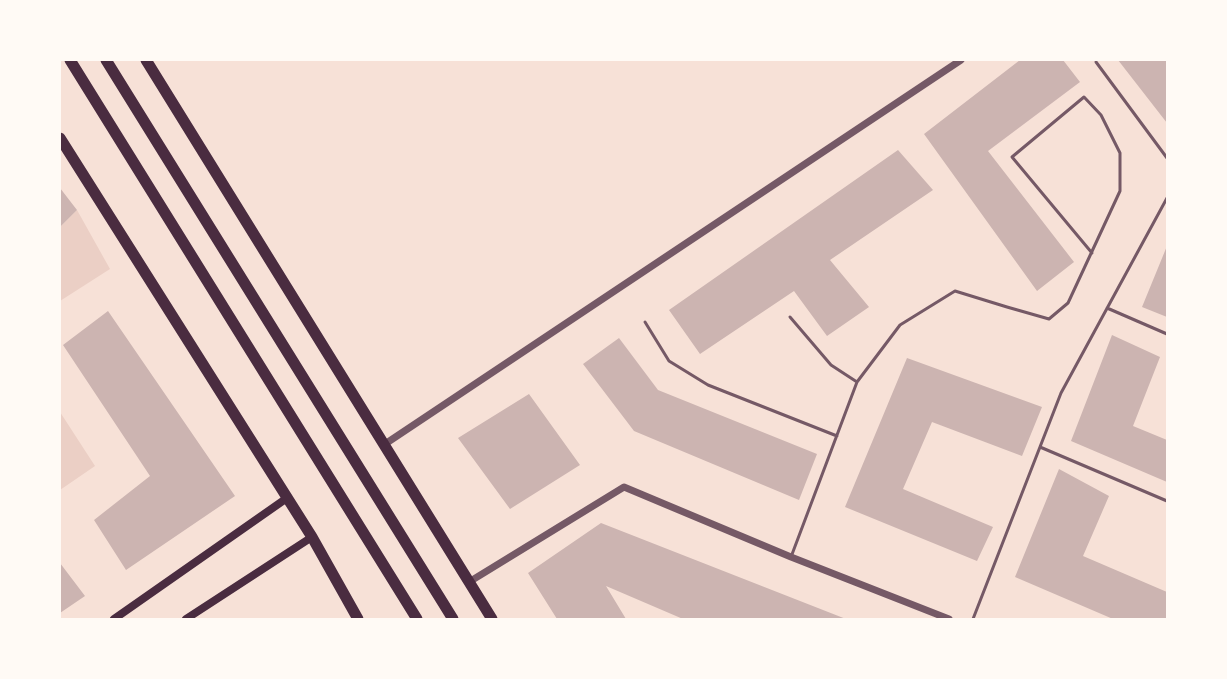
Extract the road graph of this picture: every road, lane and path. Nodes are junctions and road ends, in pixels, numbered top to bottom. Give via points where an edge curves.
1 (70, 60) edge
2 (106, 60) edge
3 (146, 60) edge
4 (961, 60) edge
5 (1096, 62) dead end
6 (60, 138) edge
7 (1167, 158) edge
8 (1167, 198) edge
9 (1092, 253) junction
10 (1107, 308) junction
11 (790, 317) dead end
12 (645, 322) dead end
13 (1167, 334) edge
14 (857, 382) junction
15 (837, 436) junction
16 (385, 444) junction
17 (1040, 446) junction
18 (287, 498) junction
19 (1167, 501) edge
20 (312, 537) junction
21 (791, 557) junction
22 (469, 582) junction
23 (114, 619) edge
24 (186, 619) edge
25 (358, 619) edge
26 (417, 619) edge
27 (453, 619) edge
28 (492, 619) edge
29 (949, 619) edge
30 (973, 619) edge

1 - 26 highway
2 - 27 highway
3 - 16 highway
4 - 16 street
5 - 7 lane
6 - 18 highway
8 - 10 lane
9 - 9 lane via 1120,191 1120,153 1101,115 1084,97 1012,157
9 - 14 lane via 1068,303 1048,319 954,291 900,325
10 - 13 lane
10 - 17 lane via 1061,393
11 - 14 lane via 831,365
12 - 15 lane via 669,361 708,385
14 - 15 lane
15 - 21 lane
16 - 22 highway
17 - 19 lane
17 - 30 lane
18 - 20 highway
18 - 23 main road
20 - 24 main road
20 - 25 highway
21 - 22 street via 624,487
21 - 29 street
22 - 28 highway

